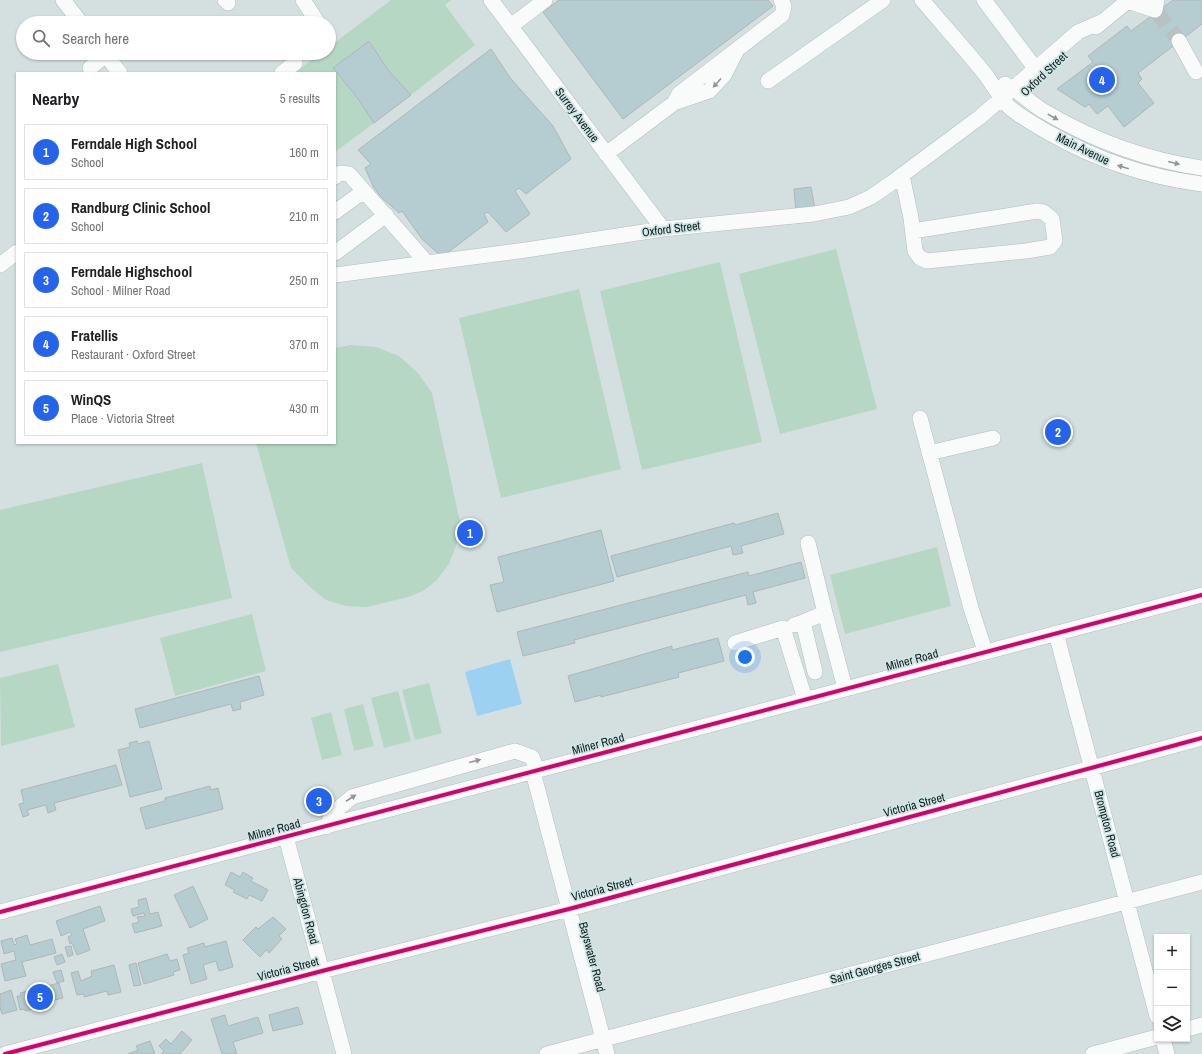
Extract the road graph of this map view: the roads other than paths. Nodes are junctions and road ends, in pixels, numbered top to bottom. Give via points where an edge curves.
1 (63, 0) edge
2 (303, 0) edge
3 (491, 0) edge
4 (545, 0) edge
5 (781, 0) edge
6 (883, 0) edge
7 (922, 0) edge
8 (984, 0) edge
9 (1128, 1) edge
10 (1154, 5) tunnel mouth
11 (76, 16) edge
12 (313, 16) edge
13 (1103, 21) junction
14 (511, 26) junction
15 (1179, 41) tunnel mouth
16 (99, 60) edge
17 (110, 60) edge
18 (295, 63) dead end
19 (90, 68) dead end
20 (1035, 68) junction
21 (119, 72) edge
22 (283, 72) edge
23 (1196, 72) dead end
24 (986, 75) junction
25 (768, 81) dead end
26 (1017, 92) junction
27 (1005, 103) junction
28 (606, 154) junction
29 (1202, 168) edge
30 (902, 175) junction
31 (336, 176) edge
32 (1202, 184) edge
33 (364, 191) junction
34 (336, 211) edge
35 (386, 215) junction
36 (663, 229) junction
37 (913, 231) junction
38 (336, 252) edge
39 (16, 253) edge
40 (427, 263) junction
41 (0, 265) edge
42 (336, 275) edge
43 (920, 418) dead end
44 (993, 438) dead end
45 (929, 453) junction
46 (808, 543) dead end
47 (1202, 595) edge
48 (825, 613) junction
49 (803, 622) junction
50 (783, 628) junction
51 (1056, 633) junction
52 (735, 643) dead end
53 (985, 651) junction
54 (815, 672) dead end
55 (845, 688) junction
56 (805, 699) junction
57 (1202, 738) edge
58 (1092, 767) junction
59 (535, 771) junction
60 (326, 827) junction
61 (286, 837) junction
62 (1202, 882) edge
63 (1128, 902) junction
64 (569, 908) junction
65 (0, 912) edge
66 (322, 971) junction
67 (1154, 1006) edge
68 (1202, 1025) edge
69 (1190, 1028) edge
70 (1154, 1038) edge
71 (603, 1039) junction
72 (1164, 1042) edge
73 (5, 1054) edge
74 (344, 1054) edge
75 (547, 1054) edge
76 (607, 1054) edge
77 (1093, 1054) edge
78 (1167, 1054) edge

1 - 11 street
2 - 12 street
3 - 14 street, Surrey Avenue
4 - 14 street
5 -> 28 street via 784,6 782,15 737,50 724,75 709,91 674,103
6 - 25 street
7 - 24 street, Main Avenue
8 - 20 street
9 - 10 street
9 - 13 street, Oxford Street
13 - 20 street, Oxford Street via 1078,32
13 - 26 street, Oxford Street via 1042,74
14 - 28 street, Surrey Avenue
15 - 23 street
16 - 19 street
17 - 21 street
18 - 22 street
20 - 26 street, Oxford Street
24 - 26 street, Main Avenue
24 - 27 street, Main Avenue
26 - 27 street, Oxford Street
26 -> 29 street, Main Avenue via 1046,113 1084,134 1129,151
27 - 30 street, Oxford Street via 980,117
32 -> 27 street, Main Avenue via 1146,174 1083,152 1042,129
28 - 36 street, Surrey Avenue
30 - 36 street, Oxford Street via 871,197 849,207 814,214
30 - 37 street
31 - 33 street via 340,173 349,174
33 - 34 street
33 - 35 street
35 - 38 street
35 - 40 street
36 - 40 street, Oxford Street
37 - 37 street via 915,251 920,258 927,261 1026,251 1050,247 1055,241 1052,219 1037,211
39 - 41 street
40 - 42 street, Oxford Street
43 - 45 street
44 - 45 street
45 - 53 street
46 - 48 street
47 - 51 street, Milner Road
48 - 49 street
48 - 55 street
49 - 50 street
49 - 54 street
50 - 52 street
50 - 56 street
51 - 53 street, Milner Road
51 - 58 street, Brompton Road
53 - 55 street, Milner Road
55 - 56 street, Milner Road
56 - 59 street, Milner Road
57 - 58 street, Victoria Street
58 - 63 street, Brompton Road
58 - 64 street, Victoria Street
59 - 60 street, Milner Road
60 -> 59 street via 333,813 352,796 514,751 532,757
59 - 64 street, Bayswater Road
60 - 61 street, Milner Road
61 - 65 street, Milner Road
61 - 66 street, Abingdon Road
62 - 63 street, Saint Georges Street
63 - 67 street, Brompton Road
63 - 71 street, Saint Georges Street
64 - 66 street, Victoria Street
64 - 71 street, Bayswater Road
66 - 73 street, Victoria Street
66 - 74 street, Abingdon Road
68 - 69 street
70 - 77 street
71 - 75 street, Saint Georges Street
71 - 76 street, Bayswater Road
72 - 78 street

